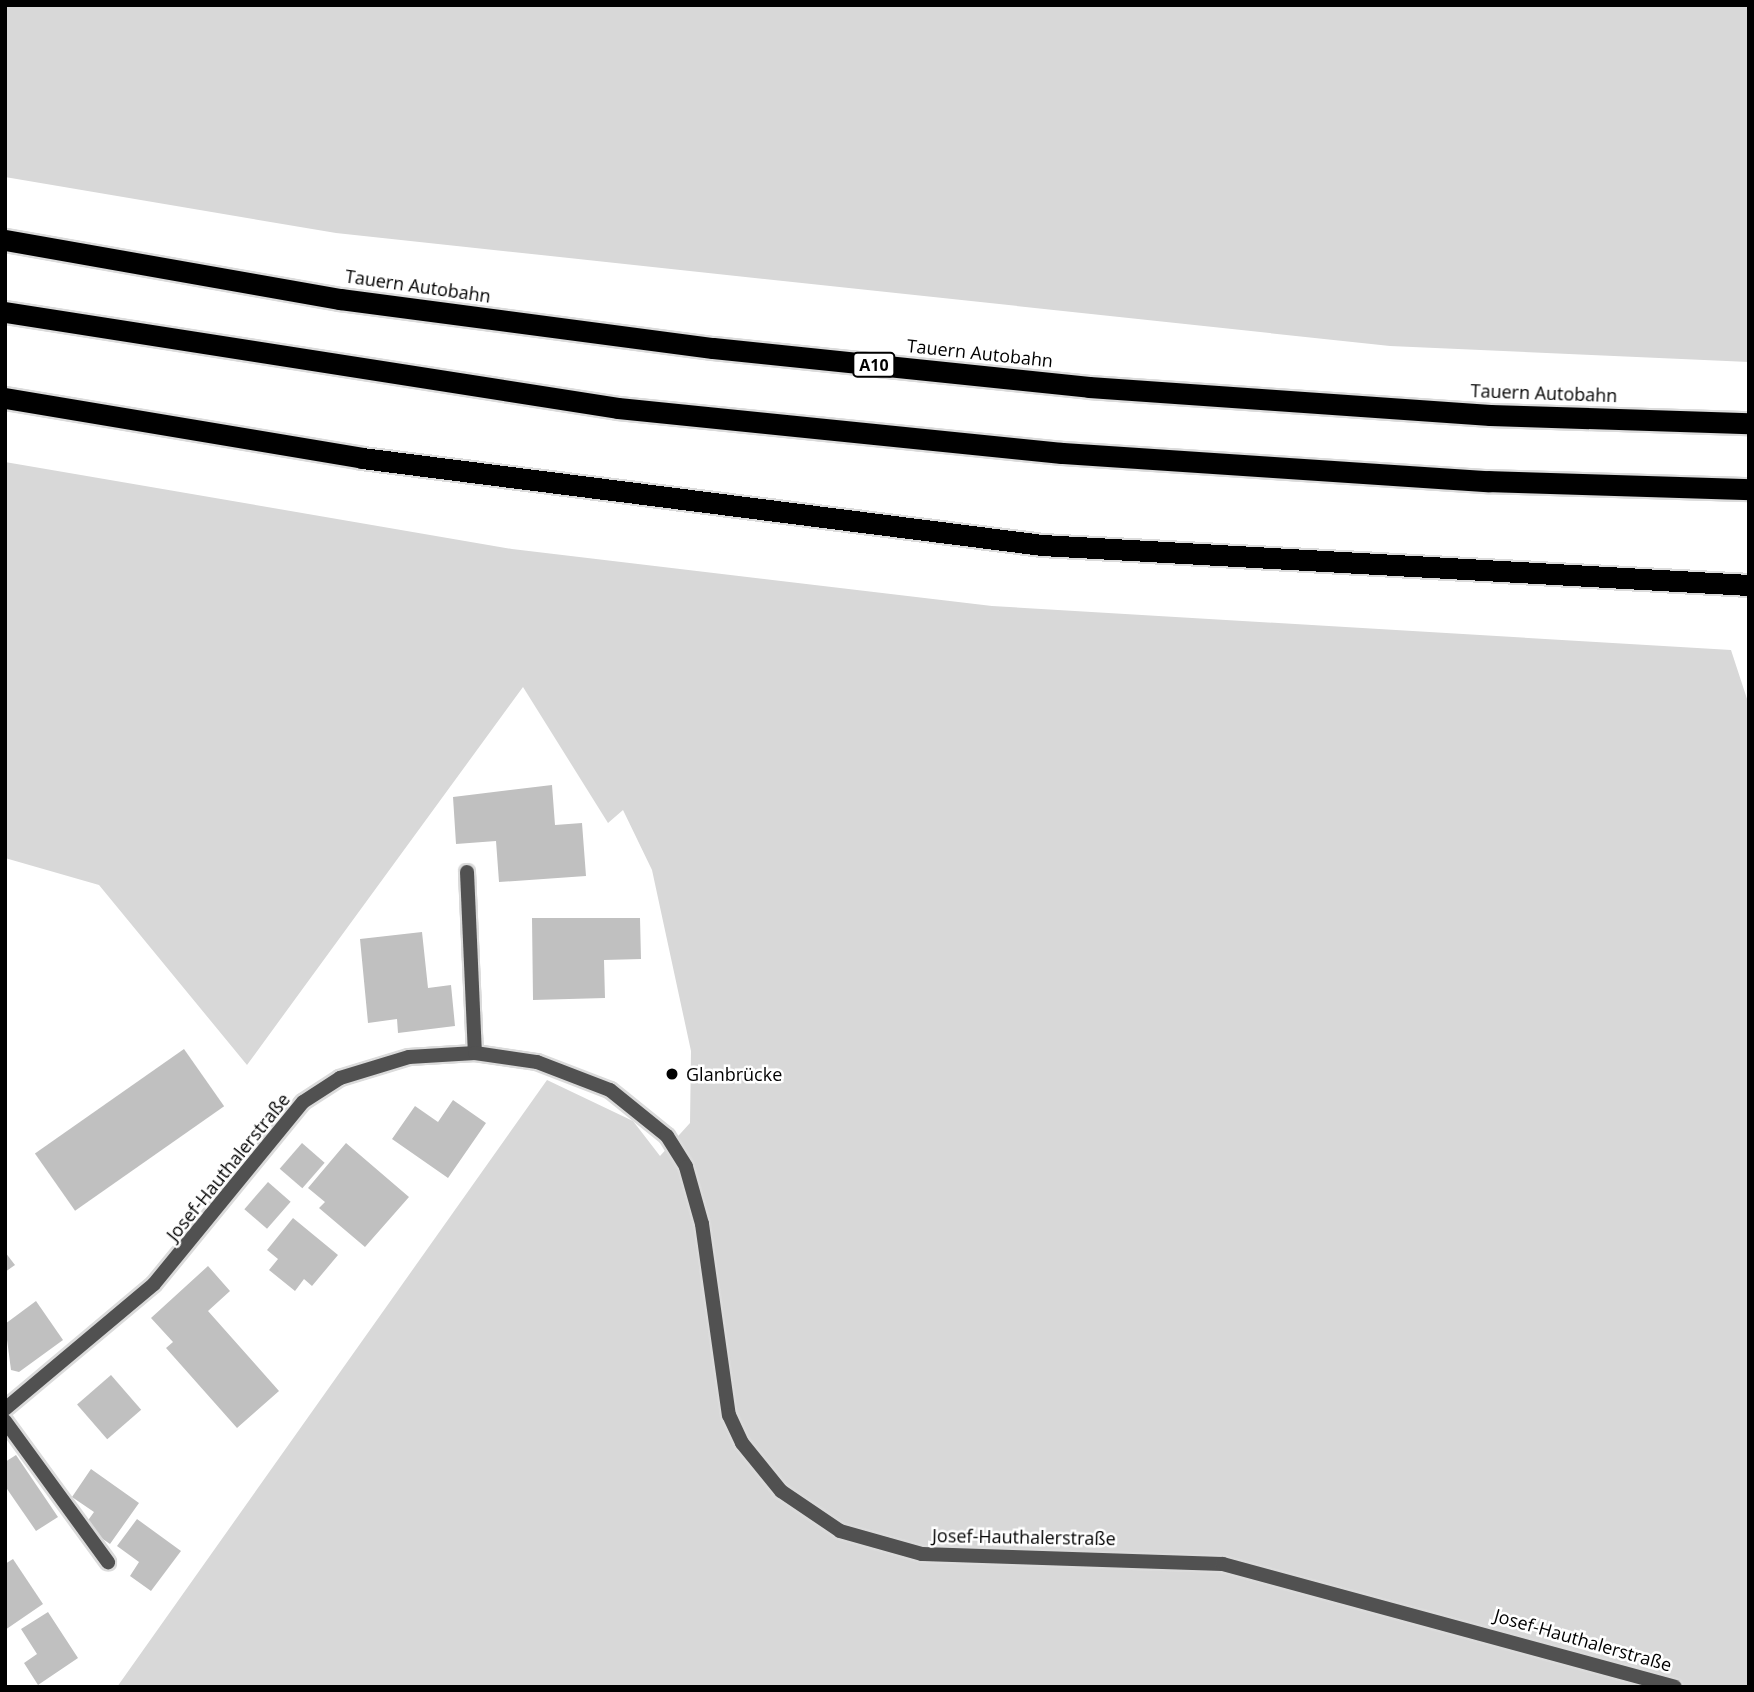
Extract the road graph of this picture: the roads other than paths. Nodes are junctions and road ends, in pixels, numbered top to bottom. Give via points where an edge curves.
1 (5, 240) edge
2 (5, 312) edge
3 (5, 398) edge
4 (1749, 423) edge
5 (1749, 489) edge
6 (1749, 585) edge
7 (467, 872) dead end
8 (475, 1053) junction
9 (5, 1409) edge
10 (5, 1421) edge
11 (108, 1562) dead end
12 (1675, 1687) edge

1 - 4 highway, Tauern Autobahn / A10 via 340,299 726,350 1103,388 1490,415
2 - 5 highway via 618,408 1062,453 1488,481
3 - 6 highway via 483,475 1042,545
7 - 8 street
8 - 9 street, Josef-Hauthalerstraße via 409,1057 340,1078 303,1102 154,1284
8 - 12 street, Josef-Hauthalerstraße via 537,1062 610,1090 667,1136 685,1167 702,1224 729,1415 742,1443 781,1491 840,1531 922,1554 1223,1564
10 - 11 street

